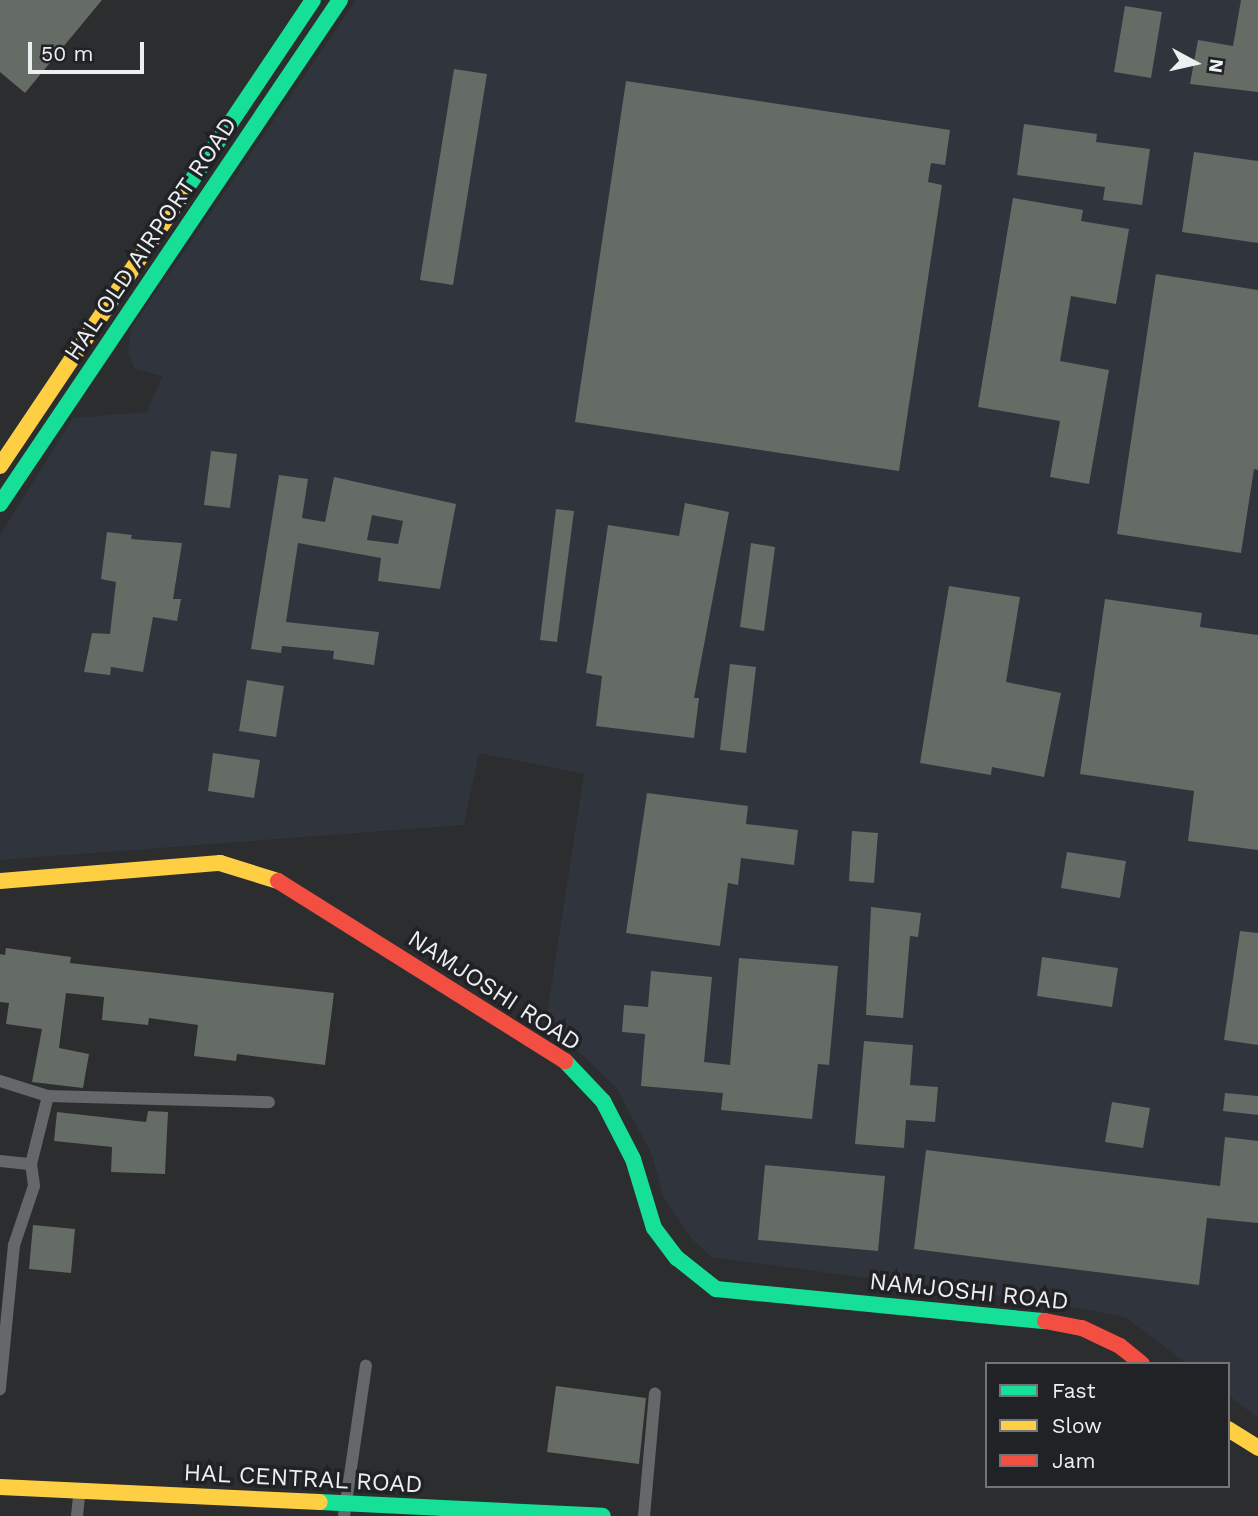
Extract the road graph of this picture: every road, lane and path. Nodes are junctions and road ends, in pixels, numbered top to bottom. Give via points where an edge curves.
1 (313, 0) edge
2 (340, 0) edge
3 (0, 466) edge
4 (0, 505) edge
5 (0, 881) edge
6 (0, 1081) edge
7 (48, 1096) junction
8 (270, 1102) dead end
9 (0, 1161) edge
10 (31, 1164) junction
11 (1140, 1362) edge
12 (366, 1366) dead end
13 (0, 1389) edge
14 (655, 1393) dead end
15 (1230, 1430) edge
16 (1258, 1448) edge
17 (0, 1487) edge
18 (80, 1489) junction
19 (345, 1510) edge
20 (441, 1512) edge
21 (76, 1516) edge
22 (603, 1516) edge
23 (644, 1516) edge

1 - 3 main road, HAL OLD AIRPORT ROAD
2 - 4 main road, HAL OLD AIRPORT ROAD
5 - 11 main road, NAMJOSHI ROAD via 220,863 278,881 571,1065 603,1101 633,1159 654,1228 677,1258 716,1289 1038,1320 1082,1328 1120,1346
6 - 7 street
7 - 8 street
7 - 10 street
9 - 10 street
10 - 13 street via 34,1186 14,1245
12 - 19 street
14 - 23 street
15 - 16 main road
17 - 18 main road, HAL CENTRAL ROAD
18 - 19 main road, HAL CENTRAL ROAD
18 - 21 street
19 - 20 main road, HAL CENTRAL ROAD
20 - 22 main road, HAL CENTRAL ROAD

